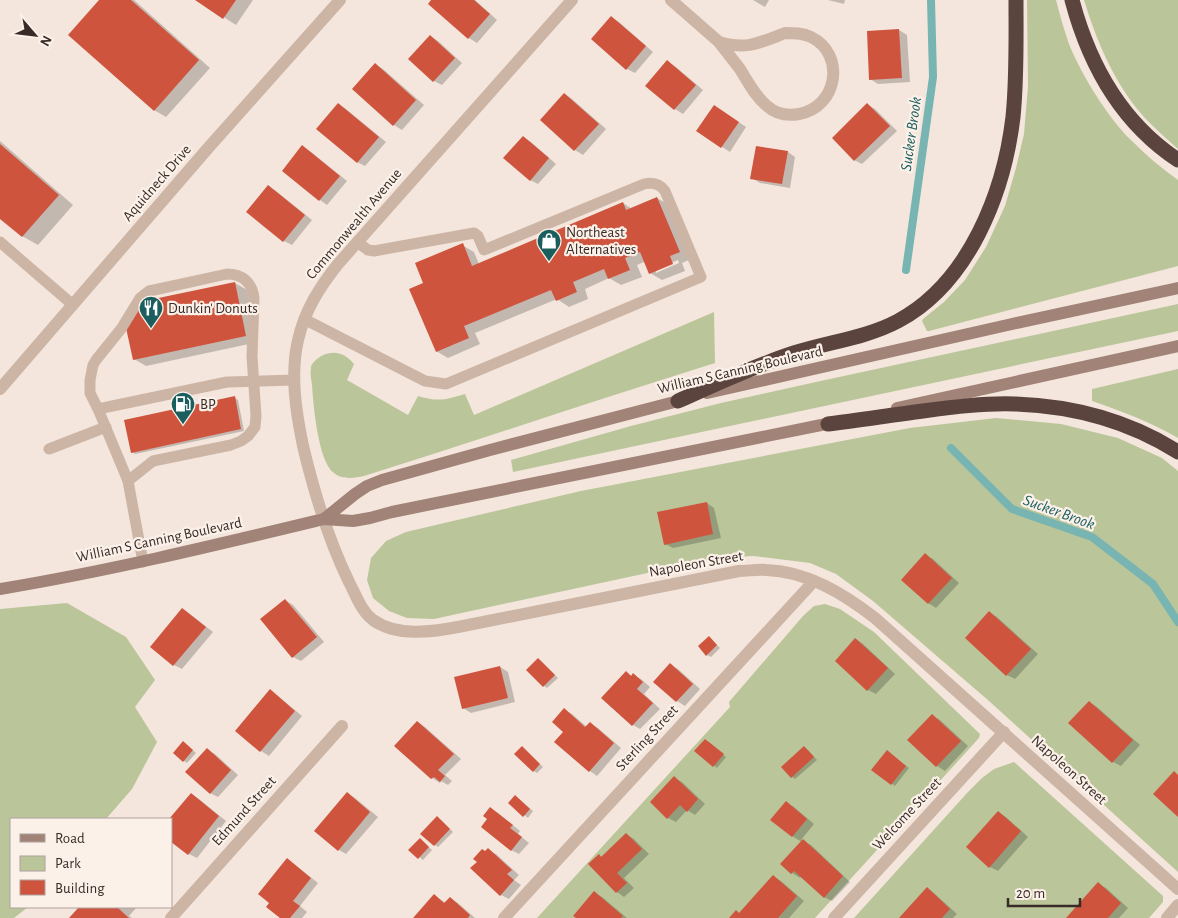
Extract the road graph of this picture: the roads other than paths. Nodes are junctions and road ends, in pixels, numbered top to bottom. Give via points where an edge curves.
1 (340, 0) edge
2 (572, 0) edge
3 (671, 0) edge
4 (1016, 0) edge
5 (1072, 0) edge
6 (719, 42) junction
7 (1178, 160) edge
8 (0, 242) edge
9 (357, 242) junction
10 (1178, 288) edge
11 (73, 304) junction
12 (304, 319) junction
13 (1178, 346) edge
14 (4, 376) edge
15 (294, 380) junction
16 (253, 381) junction
17 (0, 389) edge
18 (678, 401) junction
19 (98, 409) junction
20 (828, 424) junction
21 (106, 427) junction
22 (49, 449) dead end
23 (1178, 452) edge
24 (128, 482) junction
25 (324, 519) junction
26 (142, 562) junction
27 (814, 581) junction
28 (0, 588) edge
29 (342, 726) dead end
30 (1004, 732) junction
31 (1178, 889) edge
32 (1178, 906) edge
33 (171, 918) edge
34 (504, 918) edge
35 (834, 918) edge
36 (1166, 918) edge

1 - 11 street, Aquidneck Drive
2 - 9 street, Commonwealth Avenue
3 - 6 street
4 - 18 highway via 1014,98 1007,151 985,220 957,269 928,299 889,325 766,363
5 - 7 highway via 1093,59 1113,95 1140,129
6 - 6 street via 759,97 779,113 806,113 827,97 834,71 823,46 812,37 785,33 752,45
8 - 11 lane
9 - 12 street, Commonwealth Avenue via 323,282
9 - 12 lane via 374,251 474,233 484,250 650,183 665,191 701,277 446,384 425,382
10 - 18 main road, William S Canning Boulevard
11 - 14 street, Aquidneck Drive
12 - 15 street, Commonwealth Avenue via 297,341
13 - 20 main road, William S Canning Boulevard
14 - 17 street, Aquidneck Drive
15 - 16 lane
15 - 25 street, Commonwealth Avenue via 302,437
16 - 19 lane via 227,382
16 - 19 lane via 253,292 244,279 227,274 154,290 140,298 93,365 90,392
16 - 24 lane via 256,416 255,426 248,436 232,445 153,460
18 - 25 main road, William S Canning Boulevard via 382,480 355,494
19 - 21 lane
20 - 23 highway via 959,406 1030,405 1102,418 1147,434
20 - 25 main road, William S Canning Boulevard via 370,518 353,521
21 - 22 lane
21 - 24 lane
24 - 26 lane
25 - 26 main road, William S Canning Boulevard
25 - 27 street, Napoleon Street via 361,606 380,624 402,630 458,627 738,571 767,570
26 - 28 main road, William S Canning Boulevard
27 - 30 street, Napoleon Street via 857,604 875,618
27 - 34 street, Sterling Street
29 - 33 street, Edmund Street
30 - 31 street, Napoleon Street
30 - 35 street, Welcome Street
32 - 36 street

